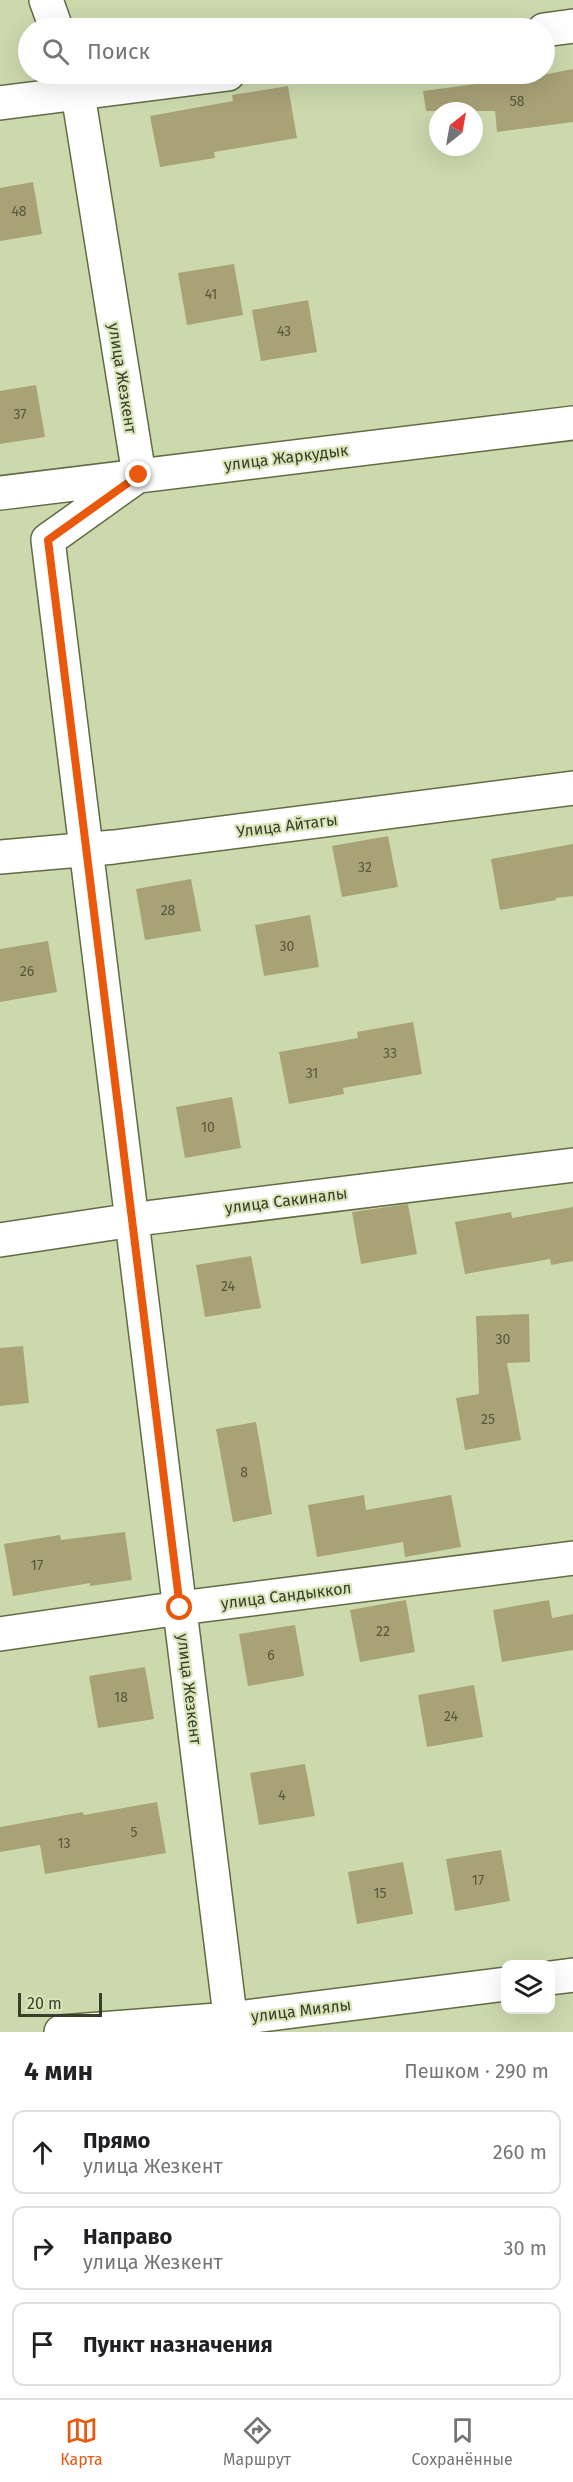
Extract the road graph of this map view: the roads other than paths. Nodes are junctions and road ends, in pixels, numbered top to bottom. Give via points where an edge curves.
1 (46, 0) edge
2 (52, 18) edge
3 (573, 26) edge
4 (555, 28) edge
5 (74, 84) edge
6 (0, 103) edge
7 (573, 423) edge
8 (139, 475) junction
9 (0, 493) edge
10 (573, 788) edge
11 (87, 849) junction
12 (0, 857) edge
13 (573, 1166) edge
14 (132, 1220) junction
15 (0, 1240) edge
16 (573, 1558) edge
17 (180, 1608) junction
18 (0, 1634) edge
19 (573, 1975) edge
20 (555, 1977) edge
21 (501, 1985) edge
22 (231, 2025) edge
23 (61, 2032) edge

1 - 2 street
3 - 4 street
5 - 6 street
5 - 8 street, улица Жезкент
7 - 8 street, улица Жаркудык
8 - 9 street, улица Жаркудык
8 - 11 street, улица Жезкент via 48,540
10 - 11 street, Улица Айтагы
11 - 12 street, Улица Айтагы
11 - 14 street, улица Жезкент
13 - 14 street, улица Сакиналы
14 - 15 street, улица Сакиналы
14 - 17 street, улица Жезкент
16 - 17 street, улица Сандыккол
17 - 18 street, улица Сандыккол
17 - 22 street, улица Жезкент
19 - 20 street
21 - 22 street, улица Миялы
22 - 23 street, улица Миялы

